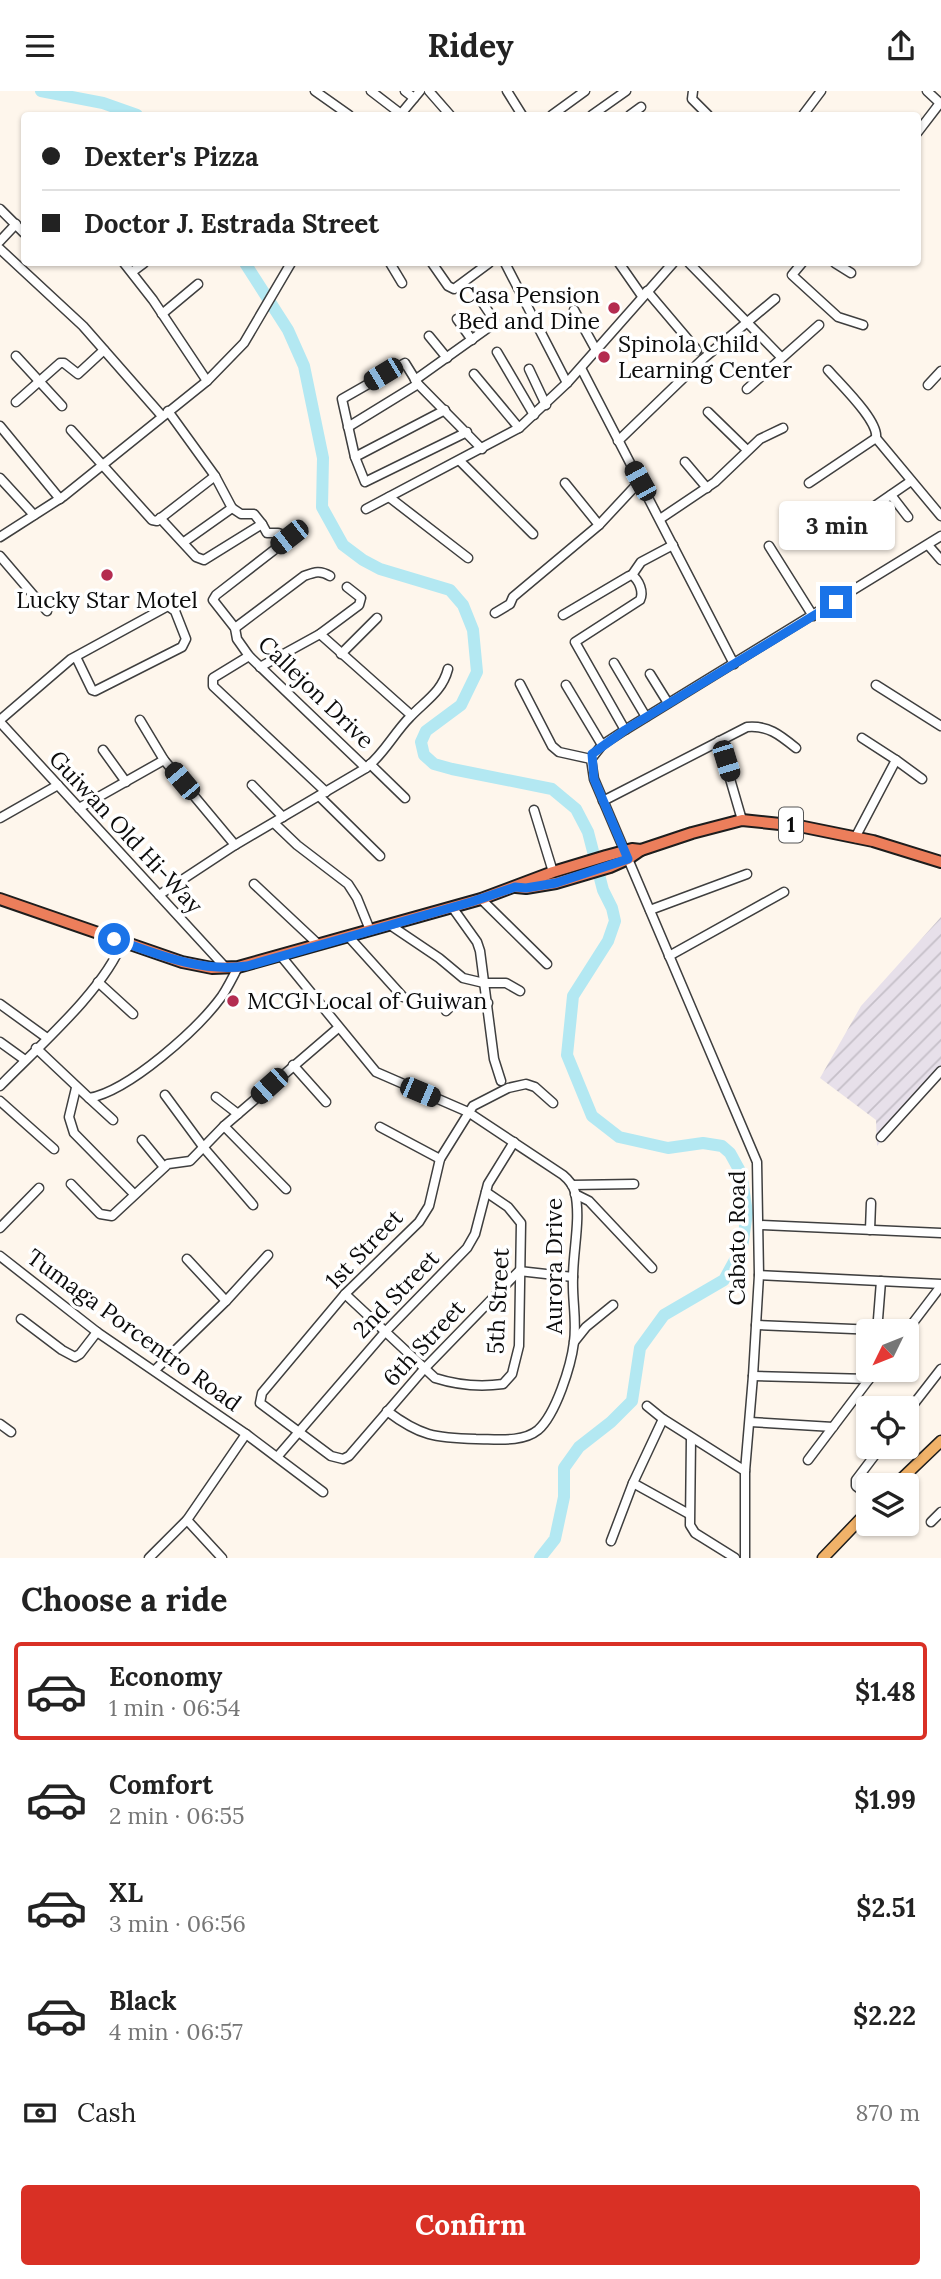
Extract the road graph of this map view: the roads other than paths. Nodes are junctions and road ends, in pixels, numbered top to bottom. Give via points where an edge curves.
1 (315, 91) edge
2 (371, 91) edge
3 (405, 91) edge
4 (429, 91) edge
5 (507, 91) edge
6 (585, 91) edge
7 (626, 91) edge
8 (693, 91) edge
9 (821, 91) edge
10 (927, 91) edge
11 (416, 95) edge
12 (940, 104) edge
13 (641, 107) dead end
14 (345, 112) edge
15 (396, 112) edge
16 (402, 112) edge
17 (447, 112) edge
18 (520, 112) edge
19 (556, 112) edge
20 (596, 112) edge
21 (634, 112) edge
22 (705, 112) edge
23 (805, 112) edge
24 (921, 128) edge
25 (0, 209) edge
26 (16, 224) junction
27 (21, 230) edge
28 (0, 240) edge
29 (1, 251) edge
30 (26, 266) edge
31 (127, 266) edge
32 (140, 266) edge
33 (289, 266) edge
34 (392, 266) edge
35 (434, 266) edge
36 (485, 266) edge
37 (507, 266) edge
38 (622, 266) edge
39 (669, 266) edge
40 (691, 266) edge
41 (800, 266) edge
42 (839, 266) edge
43 (22, 270) junction
44 (132, 272) junction
45 (850, 274) dead end
46 (402, 283) dead end
47 (198, 284) dead end
48 (645, 294) junction
49 (775, 299) dead end
50 (482, 302) dead end
51 (574, 310) dead end
52 (162, 314) junction
53 (457, 319) dead end
54 (747, 322) junction
55 (819, 325) dead end
56 (863, 325) dead end
57 (429, 336) dead end
58 (472, 340) junction
59 (104, 350) junction
60 (596, 350) junction
61 (697, 350) dead end
62 (497, 352) dead end
63 (16, 356) dead end
64 (781, 357) junction
65 (447, 358) junction
66 (581, 368) junction
67 (529, 369) dead end
68 (828, 370) dead end
69 (941, 371) edge
70 (474, 374) dead end
71 (39, 381) junction
72 (207, 381) junction
73 (416, 382) junction
74 (567, 383) junction
75 (928, 385) dead end
76 (747, 389) dead end
77 (16, 402) dead end
78 (546, 405) junction
79 (62, 406) dead end
80 (445, 410) junction
81 (708, 412) dead end
82 (165, 414) junction
83 (534, 415) junction
84 (0, 426) edge
85 (348, 427) junction
86 (519, 428) junction
87 (783, 428) dead end
88 (71, 430) dead end
89 (467, 432) junction
90 (876, 438) junction
91 (618, 441) junction
92 (482, 449) junction
93 (747, 450) junction
94 (355, 457) junction
95 (460, 461) junction
96 (685, 462) dead end
97 (102, 464) junction
98 (215, 476) junction
99 (0, 478) edge
100 (640, 481) junction
101 (911, 481) junction
102 (565, 483) dead end
103 (809, 483) dead end
104 (707, 488) junction
105 (891, 495) junction
106 (389, 497) junction
107 (60, 499) junction
108 (232, 508) junction
109 (366, 509) dead end
110 (34, 515) junction
111 (941, 516) edge
112 (908, 517) dead end
113 (160, 519) junction
114 (660, 519) junction
115 (850, 523) dead end
116 (262, 524) junction
117 (599, 525) junction
118 (533, 534) dead end
119 (941, 536) edge
120 (0, 537) edge
121 (184, 542) junction
122 (673, 545) junction
123 (928, 545) junction
124 (769, 546) dead end
125 (0, 556) edge
126 (468, 558) dead end
127 (941, 560) edge
128 (632, 575) junction
129 (330, 576) dead end
130 (347, 587) dead end
131 (47, 611) dead end
132 (495, 613) dead end
133 (563, 615) dead end
134 (813, 616) junction
135 (377, 618) dead end
136 (235, 628) junction
137 (320, 633) junction
138 (341, 654) junction
139 (249, 656) junction
140 (76, 657) junction
141 (614, 663) dead end
142 (734, 664) junction
143 (260, 667) junction
144 (447, 669) dead end
145 (650, 674) dead end
146 (520, 684) dead end
147 (566, 685) dead end
148 (876, 685) dead end
149 (668, 703) junction
150 (411, 715) junction
151 (646, 717) junction
152 (140, 720) dead end
153 (0, 721) edge
154 (941, 726) edge
155 (625, 730) junction
156 (862, 738) dead end
157 (719, 741) junction
158 (602, 745) junction
159 (796, 748) dead end
160 (103, 750) dead end
161 (591, 759) junction
162 (164, 760) junction
163 (896, 760) junction
164 (368, 766) junction
165 (922, 779) dead end
166 (126, 782) junction
167 (58, 785) junction
168 (252, 785) dead end
169 (323, 794) junction
170 (405, 798) dead end
171 (603, 801) junction
172 (79, 809) junction
173 (534, 810) dead end
174 (283, 817) junction
175 (0, 818) edge
176 (742, 820) junction
177 (274, 823) junction
178 (855, 838) junction
179 (235, 845) junction
180 (626, 855) junction
181 (380, 856) dead end
182 (941, 862) edge
183 (578, 870) junction
184 (553, 871) junction
185 (747, 874) dead end
186 (254, 884) dead end
187 (515, 887) junction
188 (784, 892) dead end
189 (159, 895) junction
190 (0, 899) edge
191 (481, 899) junction
192 (452, 907) junction
193 (650, 910) junction
194 (390, 925) junction
195 (370, 930) junction
196 (348, 936) junction
197 (122, 942) junction
198 (319, 945) junction
199 (670, 955) junction
200 (281, 956) junction
201 (547, 964) dead end
202 (225, 967) junction
203 (238, 967) junction
204 (98, 982) junction
205 (484, 983) junction
206 (520, 991) dead end
207 (403, 997) dead end
208 (488, 1003) junction
209 (0, 1004) edge
210 (446, 1011) dead end
211 (133, 1014) dead end
212 (338, 1028) junction
213 (47, 1038) junction
214 (0, 1042) edge
215 (36, 1048) junction
216 (25, 1060) junction
217 (293, 1065) junction
218 (941, 1071) edge
219 (501, 1081) dead end
220 (0, 1086) edge
221 (76, 1088) junction
222 (165, 1095) dead end
223 (216, 1097) dead end
224 (89, 1098) junction
225 (0, 1101) edge
226 (326, 1102) dead end
227 (553, 1103) dead end
228 (468, 1112) junction
229 (238, 1114) junction
230 (113, 1119) dead end
231 (224, 1126) junction
232 (380, 1127) dead end
233 (881, 1137) dead end
234 (142, 1140) dead end
235 (514, 1142) junction
236 (204, 1148) junction
237 (54, 1149) dead end
238 (440, 1159) junction
239 (164, 1167) junction
240 (71, 1184) dead end
241 (634, 1184) dead end
242 (572, 1185) junction
243 (39, 1188) dead end
244 (286, 1189) dead end
245 (486, 1192) junction
246 (134, 1194) junction
247 (575, 1194) junction
248 (872, 1203) dead end
249 (253, 1205) dead end
250 (760, 1225) junction
251 (0, 1229) edge
252 (870, 1230) junction
253 (941, 1233) edge
254 (268, 1255) dead end
255 (0, 1256) edge
256 (187, 1259) dead end
257 (652, 1268) dead end
258 (520, 1271) junction
259 (758, 1275) junction
260 (573, 1277) junction
261 (881, 1281) junction
262 (941, 1285) edge
263 (345, 1294) junction
264 (226, 1301) junction
265 (613, 1305) dead end
266 (21, 1319) dead end
267 (878, 1319) edge
268 (916, 1319) edge
269 (756, 1325) junction
270 (856, 1330) edge
271 (97, 1332) junction
272 (385, 1332) junction
273 (574, 1342) junction
274 (424, 1369) junction
275 (941, 1369) edge
276 (155, 1370) junction
277 (753, 1375) junction
278 (856, 1379) edge
279 (866, 1383) edge
280 (919, 1397) edge
281 (647, 1406) dead end
282 (387, 1412) junction
283 (663, 1419) junction
284 (750, 1422) junction
285 (0, 1424) edge
286 (833, 1427) junction
287 (299, 1430) junction
288 (11, 1432) dead end
289 (246, 1434) junction
290 (691, 1437) junction
291 (941, 1441) edge
292 (278, 1456) junction
293 (872, 1459) edge
294 (808, 1461) dead end
295 (744, 1471) junction
296 (861, 1473) edge
297 (908, 1473) edge
298 (633, 1483) junction
299 (323, 1492) dead end
300 (941, 1512) edge
301 (689, 1514) junction
302 (187, 1520) junction
303 (931, 1522) dead end
304 (856, 1524) edge
305 (611, 1541) dead end
306 (149, 1558) edge
307 (222, 1558) edge
308 (736, 1558) edge
309 (745, 1558) edge
310 (823, 1558) edge

1 - 14 street
2 - 15 street
3 - 11 street
4 - 17 street
5 - 18 street
6 - 19 street
7 - 20 street
8 - 22 street via 692,99
9 - 23 street
10 - 12 street
11 - 16 street
12 - 24 street
13 - 21 street
25 - 26 street
26 - 27 street
26 - 28 street
29 - 43 street
30 - 43 street
31 - 44 street
32 - 44 street
33 - 72 street via 244,343
34 - 46 street
35 - 36 street via 454,289
37 - 74 street
38 - 48 street
39 - 48 street
40 - 54 street
41 - 56 street via 792,275 838,317
42 - 45 street
43 - 59 street
44 - 52 street
47 - 52 street
48 - 60 street
48 - 61 street
49 - 54 street
50 - 58 street via 494,323
51 - 60 street
52 - 72 street
53 - 58 street
54 - 64 street
54 - 91 street
55 - 64 street
57 - 65 street
58 - 65 street
59 - 71 street via 78,374 62,362
59 - 82 street
60 - 66 street
62 - 83 street
63 - 71 street
64 - 76 street
65 - 73 street
66 - 74 street
66 - 91 street
67 - 78 street
68 - 90 street via 869,418
69 - 75 street
70 - 86 street
71 - 77 street
71 - 79 street
72 - 82 street
73 - 80 street
73 - 85 street
73 - 85 street via 402,362 344,397
74 - 78 street
78 - 83 street
80 - 89 street
80 - 94 street
81 - 93 street
82 - 97 street
82 - 98 street
83 - 86 street
84 - 107 street
85 - 94 street
86 - 92 street
87 - 93 street
88 - 97 street
89 - 92 street
89 - 94 street via 368,482 362,480
90 - 101 street
90 - 103 street
91 - 100 street
92 - 95 street
93 - 104 street
95 - 106 street
95 - 118 street
96 - 104 street
97 - 107 street
97 - 113 street via 149,518
98 - 108 street
98 - 113 street
99 - 110 street
100 - 114 street
100 - 117 street
101 - 105 street
101 - 111 street
102 - 117 street
104 - 114 street
105 - 112 street
105 - 115 street
106 - 109 street
106 - 126 street
107 - 110 street
108 - 116 street via 254,514
108 - 121 street
110 - 120 street
113 - 121 street
114 - 122 street
116 - 121 street via 207,560 197,557
116 - 136 street, Callejon Drive via 267,533 293,535 214,597
117 - 132 street
119 - 123 street
122 - 128 street via 641,562
122 - 142 street
123 - 127 street
123 - 134 street
124 - 134 street
125 - 131 street
128 - 133 street
128 - 155 street via 640,585 640,600 575,642
129 - 136 street via 316,571 304,576
130 - 137 street via 361,602
134 - 142 street
135 - 138 street
136 - 139 street, Callejon Drive
137 - 138 street
137 - 143 street
138 - 150 street
139 - 143 street, Callejon Drive
139 - 169 street via 213,678 213,686
140 - 140 street via 168,606 185,632 182,647 95,691
140 - 153 street
141 - 151 street
142 - 149 street
143 - 164 street, Callejon Drive
144 - 150 street via 432,698
145 - 149 street
146 - 161 street via 552,746 559,753
147 - 158 street
148 - 154 street
149 - 151 street
150 - 164 street
151 - 155 street
152 - 162 street
153 - 167 street, Guiwan Old Hi-Way
155 - 158 street
156 - 163 street
157 - 159 street via 747,727 761,726
157 - 171 street
157 - 176 street
158 - 161 street
160 - 166 street
161 - 171 street, Cabato Road
162 - 166 street
162 - 179 street
163 - 165 street
163 - 178 street
164 - 169 street, Callejon Drive
164 - 170 street
166 - 172 street
167 - 172 street, Guiwan Old Hi-Way
167 - 175 street
168 - 174 street
169 - 174 street, Callejon Drive
169 - 181 street
171 - 180 street, Cabato Road
172 - 189 street, Guiwan Old Hi-Way
173 - 184 street
174 - 177 street, Callejon Drive
176 - 178 highway, 1
176 - 180 highway, 1
177 - 179 street, Callejon Drive
177 - 195 street via 348,884
178 - 182 highway, 1
179 - 189 street, Callejon Drive
180 - 183 highway, 1
180 - 193 street, Cabato Road
183 - 184 highway, 1
183 - 187 highway, 1 via 556,883
184 - 187 highway, 1
185 - 193 street
186 - 198 street
187 - 191 highway, 1
188 - 199 street
189 - 202 street, Guiwan Old Hi-Way
190 - 197 highway, 1
191 - 192 highway, 1
191 - 201 street
192 - 194 highway, 1
192 - 205 street via 477,942
193 - 199 street, Cabato Road
194 - 195 highway, 1
194 - 205 street via 463,978
195 - 196 highway, 1
196 - 198 highway, 1
196 - 207 street
197 - 202 highway, 1 via 182,962
197 - 204 street via 115,961
198 - 200 highway, 1
199 - 250 street, Cabato Road via 757,1163
200 - 203 highway, 1
200 - 212 street, Aurora Drive
202 - 203 highway, 1
203 - 224 street via 222,996 191,1031 112,1091
204 - 211 street
204 - 213 street
205 - 206 street via 506,983
205 - 208 street
208 - 210 street via 457,1001
208 - 219 street
209 - 213 street
212 - 217 street
212 - 228 street, Aurora Drive via 376,1072
213 - 215 street
214 - 216 street
215 - 216 street
215 - 221 street
216 - 220 street
217 - 226 street
217 - 229 street
218 - 233 street
221 - 224 street
221 - 246 street via 69,1117 74,1133
222 - 236 street
223 - 229 street
224 - 230 street
225 - 237 street
227 - 228 street via 535,1087 523,1084 486,1098
228 - 235 street, Aurora Drive
228 - 238 street, 1st Street
229 - 231 street
231 - 236 street
231 - 244 street
232 - 238 street
234 - 239 street
235 - 242 street, Aurora Drive
235 - 245 street, 2nd Street
236 - 239 street via 186,1164 172,1162
236 - 249 street
238 - 263 street, 1st Street via 429,1206 419,1222
239 - 246 street
240 - 246 street via 107,1217
241 - 242 street
242 - 247 street, Aurora Drive
243 - 251 street
245 - 258 street, 5th Street via 521,1223
245 - 272 street, 2nd Street via 467,1248
247 - 257 street via 589,1201
247 - 260 street, Aurora Drive
248 - 252 street
250 - 252 street
250 - 259 street, Cabato Road
252 - 253 street
254 - 264 street
255 - 271 street, Tumaga Porcentro Road
256 - 264 street
258 - 260 street
258 - 274 street, 6th Street
258 - 274 street, 5th Street via 519,1346 509,1380 495,1385 451,1383
259 - 261 street
259 - 269 street, Cabato Road
260 - 273 street, Aurora Drive
261 - 262 street
261 - 267 street
262 - 268 street
263 - 272 street
263 - 287 street, 1st Street via 260,1398 263,1406
264 - 276 street
265 - 273 street
266 - 271 street via 75,1357
269 - 270 street
269 - 277 street, Cabato Road
271 - 276 street, Tumaga Porcentro Road
272 - 274 street
272 - 287 street, 2nd Street
273 - 282 street, Aurora Drive via 565,1379 547,1420 530,1436 441,1438 422,1433
274 - 282 street, 6th Street
275 - 280 street
276 - 289 street, Tumaga Porcentro Road
277 - 278 street
277 - 284 street, Cabato Road
279 - 286 street
281 - 283 street
282 - 287 street, 6th Street via 343,1459 331,1456
283 - 290 street
283 - 298 street
284 - 286 street
284 - 295 street, Cabato Road
285 - 288 street
286 - 294 street
287 - 292 street, 2nd Street
289 - 292 street, Tumaga Porcentro Road
289 - 302 street
290 - 295 street
290 - 301 street
291 - 297 main road
292 - 299 street, Tumaga Porcentro Road
293 - 296 street
295 - 309 street, Cabato Road
298 - 301 street
298 - 305 street
300 - 303 street
301 - 308 street via 695,1533
302 - 306 street
302 - 307 street
304 - 310 main road

